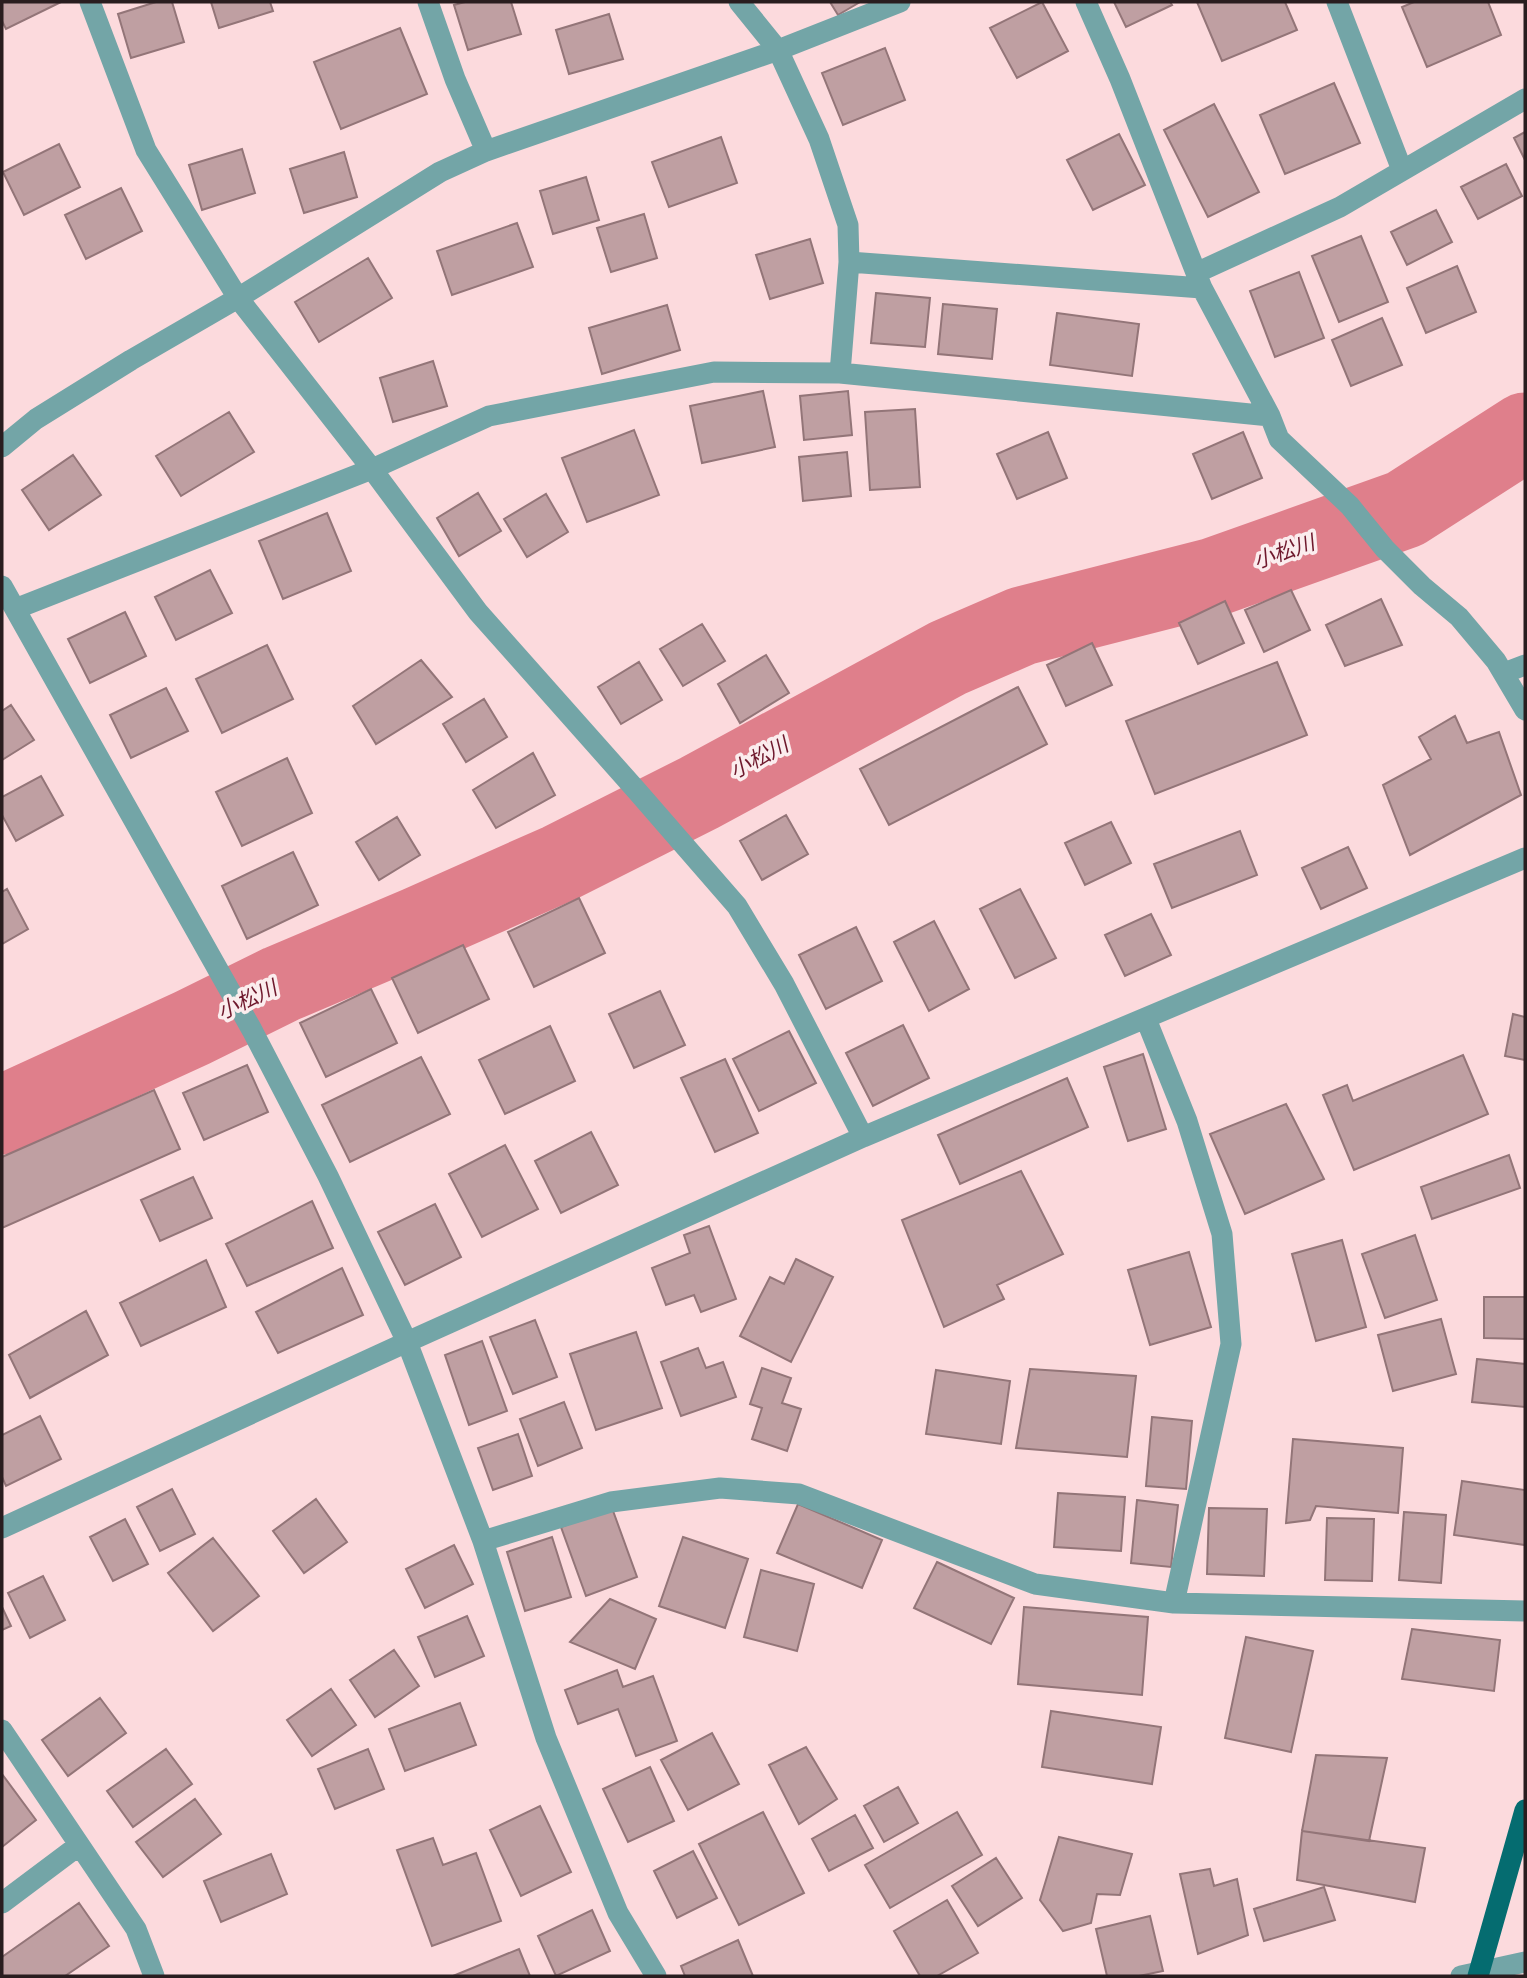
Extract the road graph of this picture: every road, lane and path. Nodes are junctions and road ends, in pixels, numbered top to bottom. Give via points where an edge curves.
1 (90, 2) edge
2 (428, 2) edge
3 (739, 2) edge
4 (900, 2) edge
5 (1086, 2) edge
6 (1337, 2) edge
7 (778, 50) junction
8 (1525, 100) edge
9 (486, 151) junction
10 (1402, 170) junction
11 (849, 262) junction
12 (1199, 281) junction
13 (238, 298) junction
14 (840, 373) junction
15 (1270, 416) junction
16 (2, 447) edge
17 (372, 469) junction
18 (2, 586) edge
19 (15, 609) junction
20 (1525, 665) edge
21 (1504, 673) junction
22 (1525, 710) edge
23 (1525, 858) edge
24 (1146, 1019) junction
25 (863, 1137) junction
26 (407, 1342) junction
27 (2, 1528) edge
28 (483, 1541) junction
29 (1174, 1603) junction
30 (1525, 1611) edge
31 (2, 1730) edge
32 (1525, 1810) edge
33 (78, 1846) junction
34 (2, 1903) edge
35 (1525, 1962) edge
36 (1473, 1975) edge
37 (154, 1976) edge
38 (656, 1976) edge

1 - 13 street via 146,150
2 - 9 street
3 - 7 street
4 - 7 street
5 - 12 street
6 - 10 street
7 - 9 street
7 - 11 street via 828,163 848,225
8 - 10 street
9 - 13 street via 440,172
10 - 12 street
11 - 12 street
11 - 14 street
12 - 15 street
13 - 16 street via 36,419
13 - 17 street
14 - 15 street
14 - 17 street via 714,372 489,416
15 - 21 street via 1279,439 1350,506 1422,586 1459,617
17 - 19 street
17 - 25 street via 478,611 737,906 784,984
18 - 19 street
19 - 26 street via 252,1030
20 - 21 street
21 - 22 street
23 - 24 street
24 - 25 street
24 - 29 street via 1187,1121 1222,1234 1231,1344
25 - 26 street
26 - 27 street
26 - 28 street
28 - 29 street via 611,1503 720,1488 799,1494 1035,1584
28 - 38 street via 546,1738 618,1913
29 - 30 street
31 - 33 street
32 - 36 main road
33 - 34 street
33 - 37 street via 136,1929
35 - 36 street

